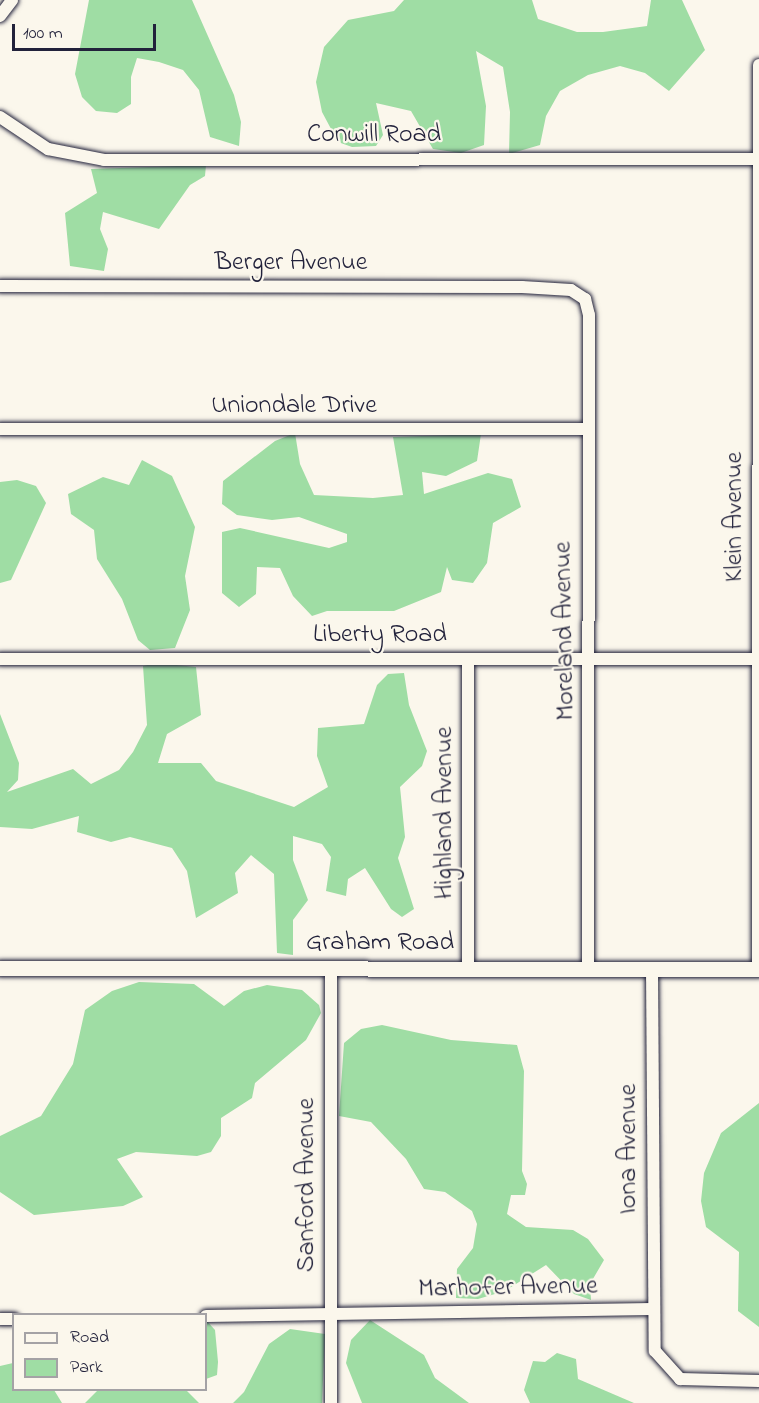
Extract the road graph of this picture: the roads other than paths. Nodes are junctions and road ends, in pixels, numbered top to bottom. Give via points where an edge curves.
1 (12, 0) edge
2 (0, 16) edge
3 (759, 65) edge
4 (0, 117) edge
5 (758, 159) edge
6 (0, 286) edge
7 (581, 295) joint
8 (0, 429) edge
9 (588, 429) junction
10 (759, 658) edge
11 (0, 659) edge
12 (468, 659) junction
13 (587, 659) junction
14 (0, 968) edge
15 (331, 968) junction
16 (468, 968) junction
17 (588, 968) junction
18 (652, 968) junction
19 (758, 969) edge
20 (652, 1309) junction
21 (330, 1314) junction
22 (207, 1316) edge
23 (759, 1381) edge
24 (331, 1403) edge

1 - 2 street
3 - 5 street, Klein Avenue
4 - 5 street, Conwill Road via 48,149 104,160
5 - 10 street, Klein Avenue
6 - 7 street, Berger Avenue via 522,287 572,290
7 - 9 street, Moreland Avenue via 589,315
8 - 9 street, Uniondale Drive
9 - 13 street, Moreland Avenue
10 - 13 street, Liberty Road
10 - 19 street, Klein Avenue
11 - 12 street, Liberty Road
12 - 13 street, Liberty Road
12 - 16 street, Highland Avenue
13 - 17 street, Moreland Avenue
14 - 15 main road, Graham Road
15 - 16 main road, Graham Road
15 - 21 street, Sanford Avenue
16 - 17 main road, Graham Road
17 - 18 main road, Graham Road
18 - 19 main road, Graham Road
18 - 20 street, Iona Avenue
20 - 21 street, Marhofer Avenue
20 - 23 street via 655,1351 670,1373 692,1381
21 - 22 street, Marhofer Avenue
21 - 24 street, Sanford Avenue

